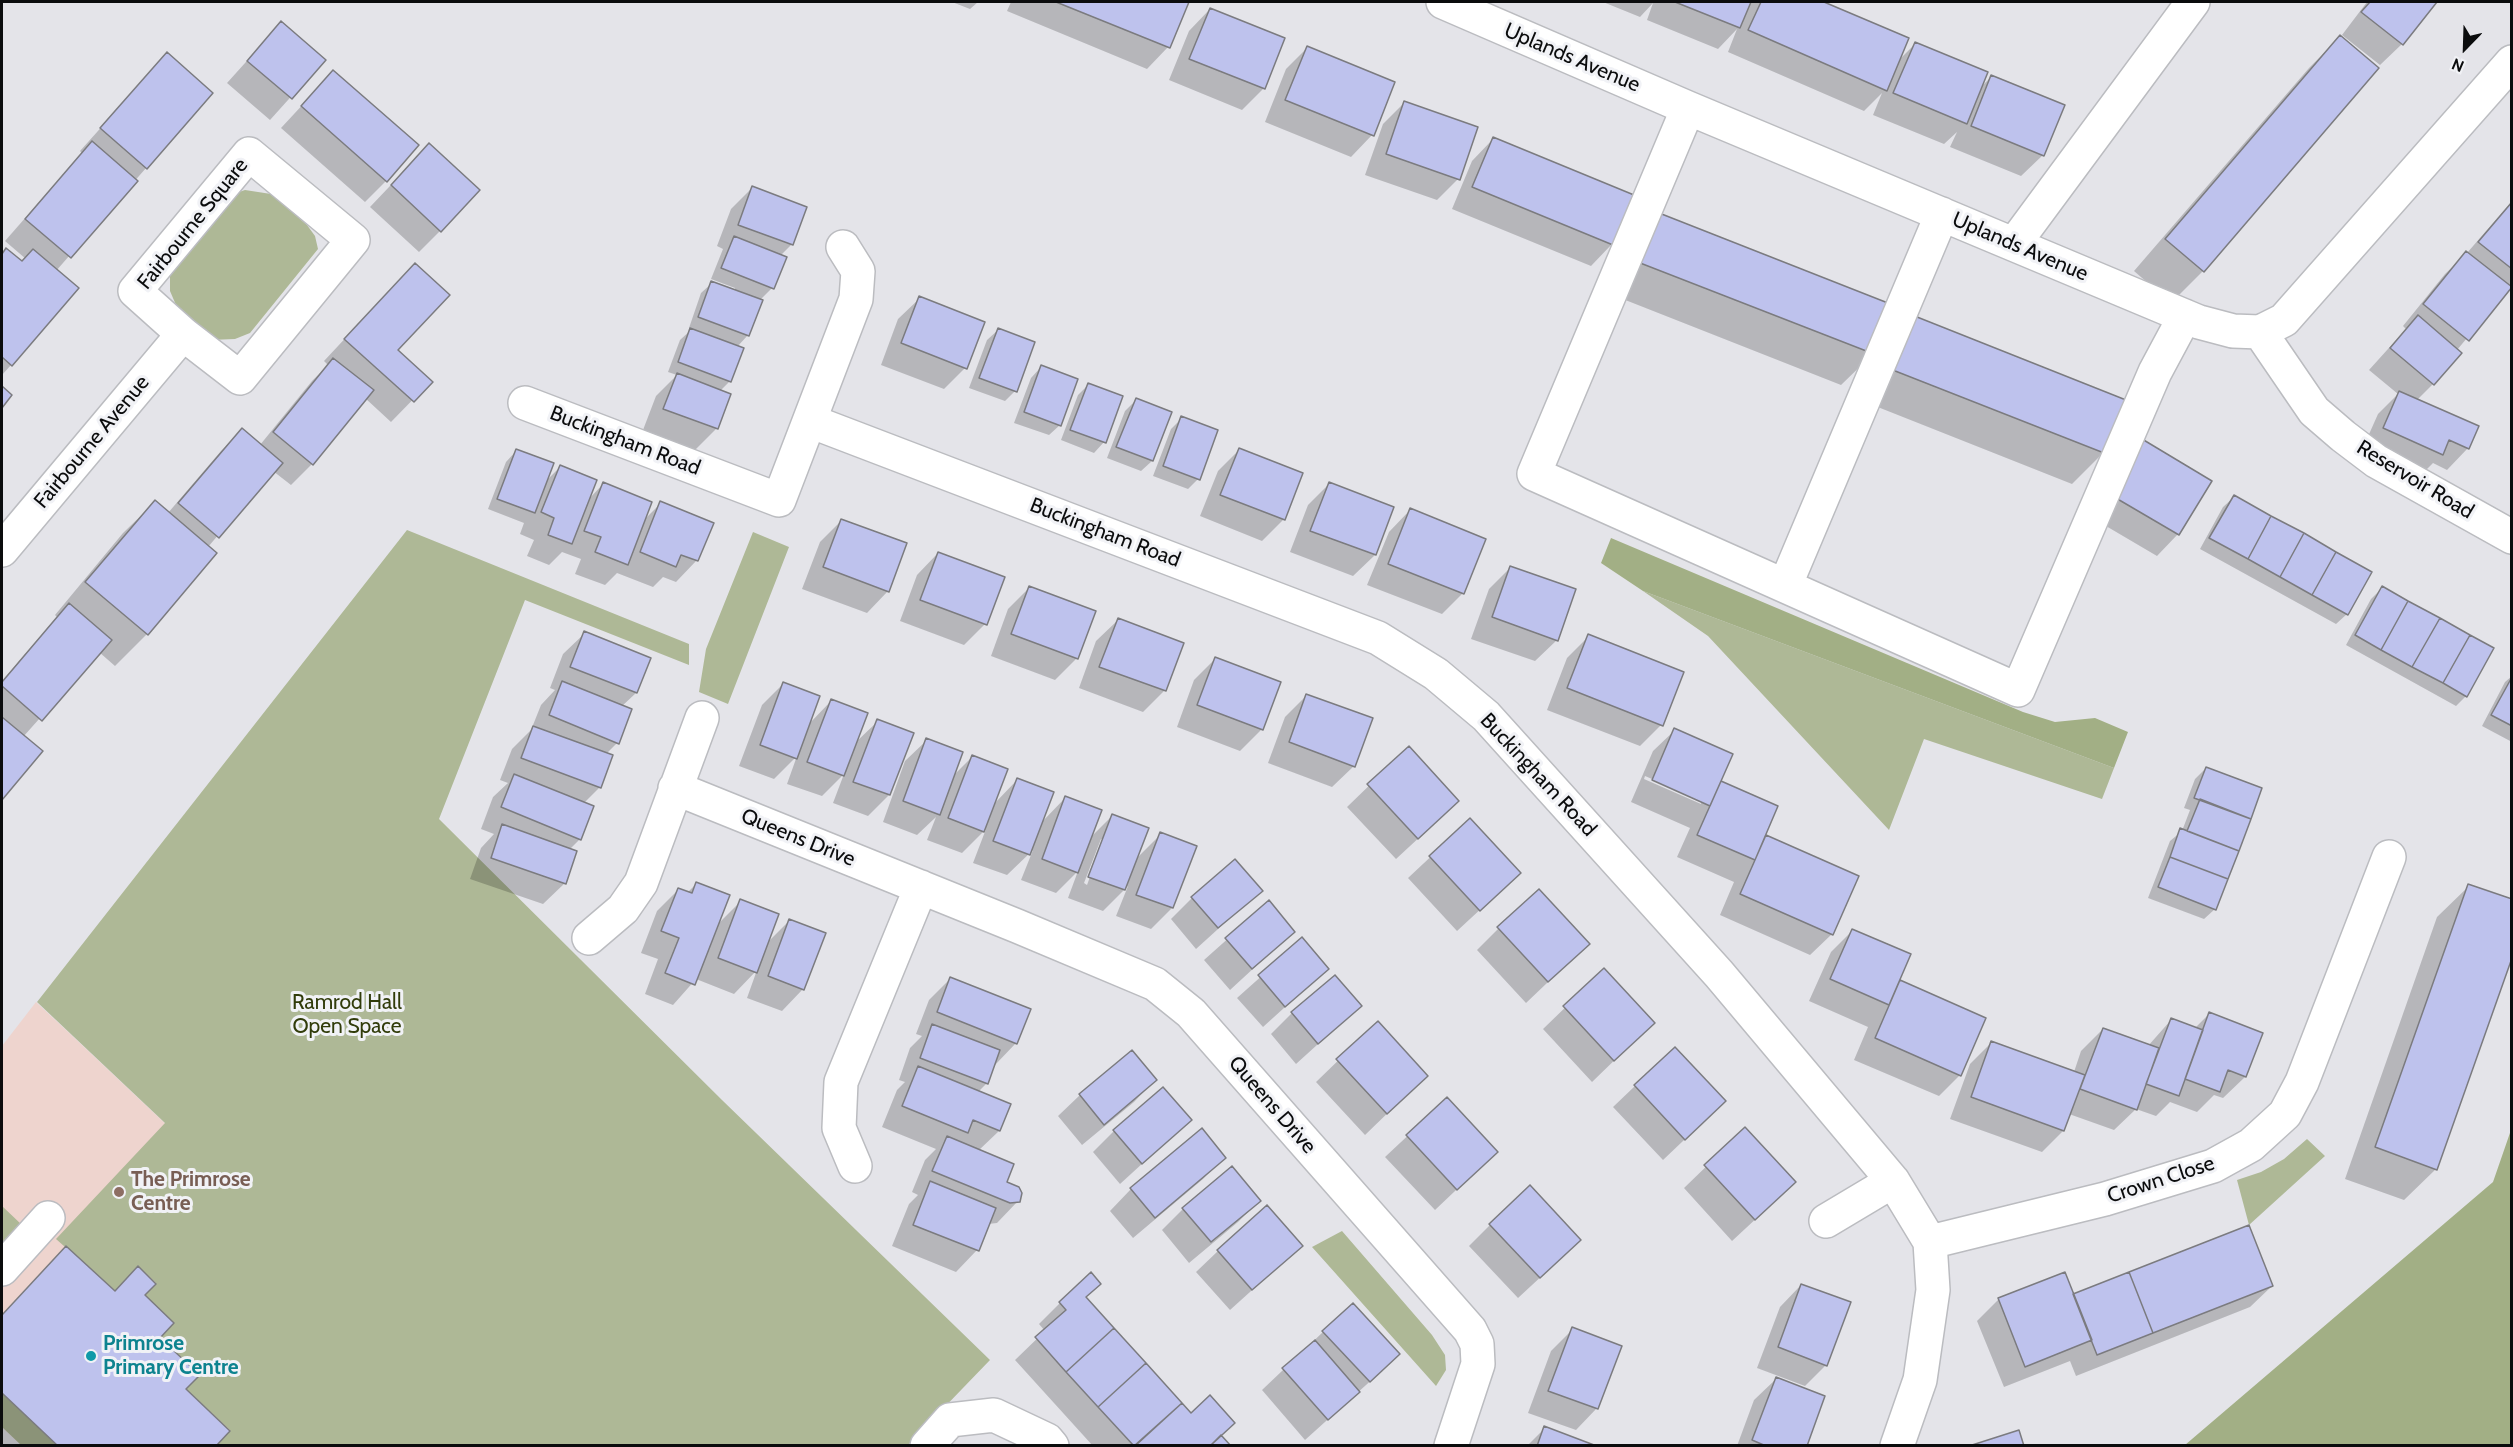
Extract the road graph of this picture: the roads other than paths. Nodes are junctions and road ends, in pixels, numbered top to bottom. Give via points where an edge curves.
1 (1443, 2) edge
2 (2193, 2) edge
3 (2511, 62) edge
4 (1688, 108) junction
5 (1941, 214) junction
6 (2014, 244) junction
7 (843, 246) dead end
8 (2185, 316) junction
9 (2260, 332) junction
10 (183, 334) junction
11 (525, 403) dead end
12 (810, 421) junction
13 (2511, 537) edge
14 (2, 549) edge
15 (1785, 586) junction
16 (702, 718) dead end
17 (675, 788) junction
18 (2388, 857) dead end
19 (921, 887) junction
20 (589, 938) dead end
21 (855, 1166) dead end
22 (1893, 1180) junction
23 (48, 1218) dead end
24 (1826, 1221) dead end
25 (1930, 1242) junction
26 (2, 1269) edge
27 (927, 1446) edge
28 (1052, 1446) edge
29 (1451, 1446) edge
30 (1897, 1446) edge

1 - 4 street, Uplands Avenue
2 - 6 street
3 - 9 street via 2306,297 2284,320
4 - 5 street, Uplands Avenue
4 - 15 street via 1534,474
5 - 6 street, Uplands Avenue
5 - 15 street
6 - 8 street, Uplands Avenue
7 - 12 street, Buckingham Road via 858,271 856,299
8 - 9 street, Uplands Avenue via 2233,331
8 - 15 street via 2155,372 2018,690
9 - 13 street, Reservoir Road via 2314,411 2343,436 2376,461
10 - 10 street, Fairbourne Square via 135,291 249,154 353,240 240,378
10 - 14 street, Fairbourne Avenue
11 - 12 street, Buckingham Road via 779,500
12 - 22 street, Buckingham Road via 1378,638 1436,674 1486,716 1703,956
16 - 17 street
17 - 19 street, Queens Drive
17 - 20 street via 641,883 623,909
18 - 25 street, Crown Close via 2302,1082 2285,1114 2251,1145 2213,1166 2127,1192
19 - 21 street via 841,1082 838,1128
19 - 29 street, Queens Drive via 1155,984 1191,1013 1470,1330 1477,1344 1478,1364
22 - 24 street
22 - 25 street, Buckingham Road
23 - 26 street
25 - 30 street, Buckingham Road via 1933,1290 1920,1380
27 - 28 street via 950,1420 994,1415

